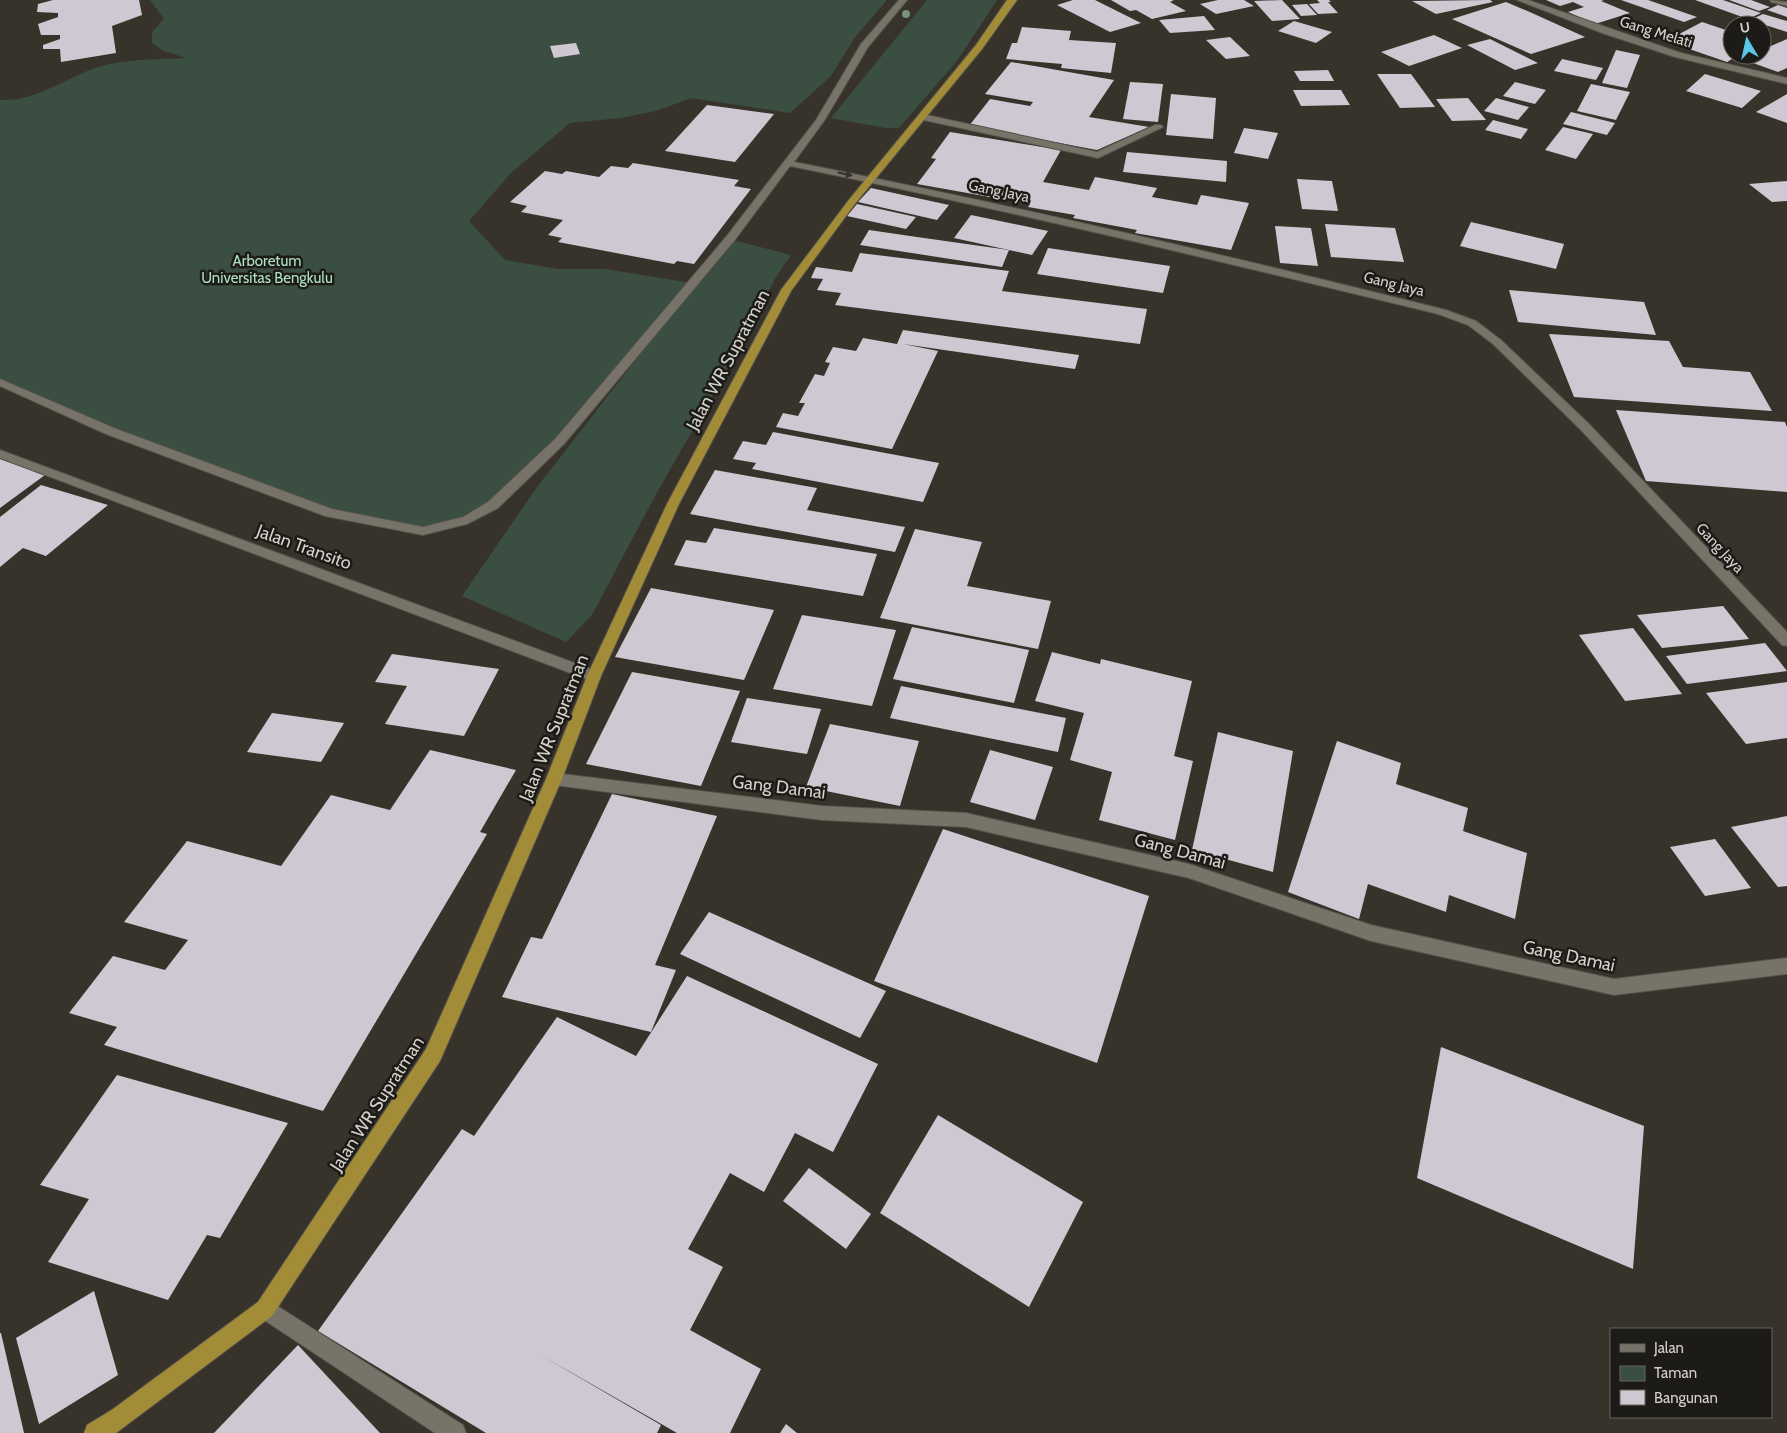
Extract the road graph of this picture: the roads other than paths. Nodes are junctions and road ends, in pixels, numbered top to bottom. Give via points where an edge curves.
1 (903, 0) edge
2 (1013, 0) edge
3 (1521, 0) edge
4 (1774, 0) edge
5 (1787, 4) edge
6 (1787, 81) edge
7 (922, 117) junction
8 (1158, 127) dead end
9 (787, 163) junction
10 (870, 180) junction
11 (0, 382) edge
12 (0, 454) edge
13 (1787, 641) edge
14 (594, 676) junction
15 (554, 779) junction
16 (1787, 966) edge
17 (265, 1309) junction
18 (95, 1433) edge
19 (455, 1433) edge

1 - 9 street via 864,46 820,121
2 - 7 highway, Jalan WR Supratman
3 - 6 street, Gang Melati via 1678,55
4 - 5 street
7 - 8 street via 1098,155
7 - 10 highway, Jalan WR Supratman
9 -> 10 street, Gang Jaya
9 - 11 street via 730,239 560,441 493,504 467,520 423,532 330,513 110,431
10 - 13 street, Gang Jaya via 1214,255 1442,312 1472,323 1497,342 1585,427
10 - 14 highway, Jalan WR Supratman via 786,290 673,504
12 - 14 street, Jalan Transito
14 - 15 highway, Jalan WR Supratman
15 - 16 street, Gang Damai via 822,813 966,820 1189,871 1371,933 1614,987
15 - 17 highway, Jalan WR Supratman via 433,1055
17 - 18 highway, Jalan WR Supratman
17 - 19 street

